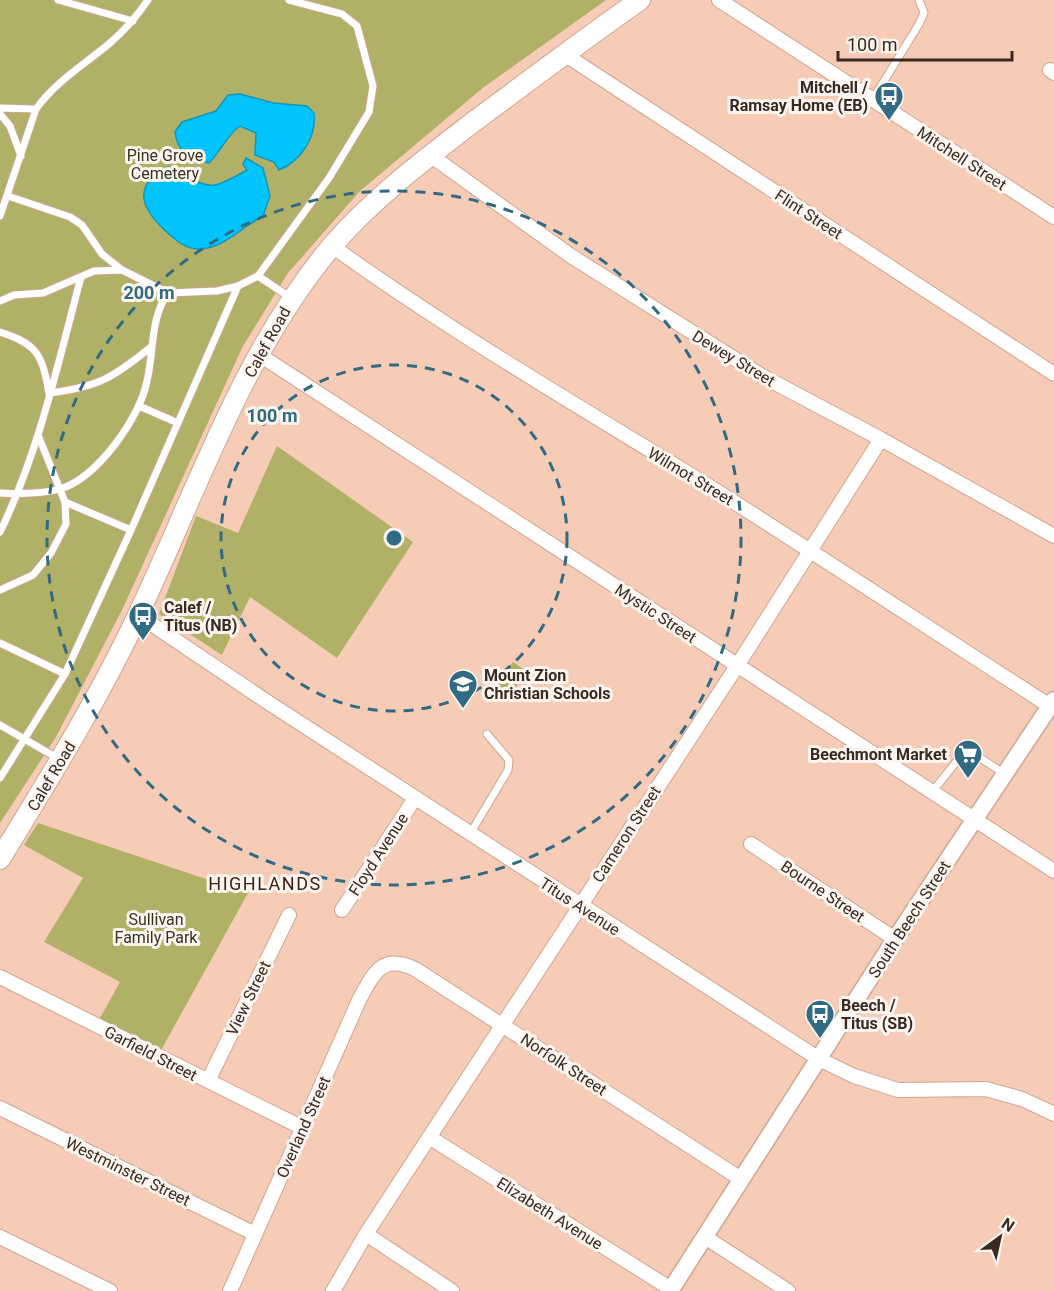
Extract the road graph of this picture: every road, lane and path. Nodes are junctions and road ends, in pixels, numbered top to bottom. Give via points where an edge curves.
1 (58, 0) edge
2 (148, 0) edge
3 (289, 0) edge
4 (639, 0) edge
5 (719, 0) edge
6 (919, 0) edge
7 (133, 21) junction
8 (564, 54) junction
9 (873, 99) junction
10 (0, 108) edge
11 (36, 109) junction
12 (0, 114) edge
13 (430, 155) junction
14 (21, 156) junction
15 (8, 196) junction
16 (0, 216) edge
17 (1054, 217) edge
18 (332, 246) junction
19 (122, 270) junction
20 (258, 276) junction
21 (81, 277) junction
22 (238, 286) junction
23 (168, 293) junction
24 (291, 298) junction
25 (0, 301) edge
26 (0, 332) edge
27 (151, 347) junction
28 (258, 354) junction
29 (1054, 374) edge
30 (50, 393) junction
31 (139, 406) junction
32 (178, 423) junction
33 (38, 435) junction
34 (881, 439) junction
35 (60, 489) junction
36 (0, 493) edge
37 (19, 494) junction
38 (65, 502) junction
39 (131, 530) junction
40 (0, 532) edge
41 (1054, 537) edge
42 (809, 549) junction
43 (0, 590) edge
44 (138, 615) junction
45 (0, 643) edge
46 (737, 666) junction
47 (65, 674) junction
48 (1052, 703) edge
49 (0, 725) edge
50 (487, 734) dead end
51 (24, 739) junction
52 (62, 760) junction
53 (1005, 774) junction
54 (0, 778) edge
55 (932, 792) junction
56 (415, 798) junction
57 (974, 820) junction
58 (470, 834) junction
59 (751, 844) dead end
60 (0, 859) edge
61 (1054, 871) edge
62 (579, 906) junction
63 (342, 910) dead end
64 (289, 915) dead end
65 (895, 939) junction
66 (382, 966) joint
67 (0, 976) edge
68 (502, 1024) junction
69 (819, 1059) junction
70 (208, 1081) junction
71 (0, 1108) edge
72 (1054, 1114) edge
73 (303, 1128) junction
74 (429, 1137) junction
75 (741, 1179) junction
76 (255, 1234) junction
77 (366, 1234) junction
78 (0, 1237) edge
79 (705, 1237) junction
80 (670, 1290) edge
81 (110, 1291) edge
82 (230, 1291) edge
83 (333, 1291) edge
84 (452, 1291) edge
85 (788, 1291) edge

1 - 7 lane
2 - 7 lane
3 - 20 lane via 342,14 357,26 373,86 369,112 330,178
4 - 8 main road, Calef Road
5 - 9 street, Mitchell Street
6 - 9 lane via 924,13 919,24
7 - 11 lane via 45,96
8 - 13 main road, Calef Road
8 - 29 street, Flint Street
9 - 17 street, Mitchell Street
10 - 11 lane
11 - 14 lane
12 - 14 lane via 10,126
13 - 18 main road, Calef Road via 368,207
13 - 34 street, Dewey Street via 571,256 762,376
14 - 15 lane
15 - 16 lane
15 - 19 lane via 70,217 82,225 102,254
18 - 24 main road, Calef Road
18 - 42 street, Wilmot Street via 562,398
19 - 21 lane via 93,271
19 - 23 lane
20 - 22 lane
20 - 24 lane
21 - 25 lane via 43,293 14,295
21 - 30 lane
22 - 23 lane
22 - 32 lane
23 - 27 lane via 158,307
24 - 28 main road, Calef Road
26 - 30 lane via 35,348
27 - 30 lane via 102,381
27 - 31 lane via 147,382
28 - 44 main road, Calef Road
28 - 46 street, Mystic Street
30 - 33 lane
31 - 32 lane
31 - 35 lane via 122,438 104,457
32 - 39 lane
33 - 35 lane
33 - 37 lane
34 - 41 street, Dewey Street
34 - 42 street, Cameron Street
35 - 37 lane
35 - 38 lane
36 - 37 lane
37 - 40 lane
38 - 39 lane
38 - 43 lane via 66,524 51,553 33,575
39 - 47 lane
42 - 46 street, Cameron Street
42 - 48 street, Wilmot Street
44 - 52 main road, Calef Road
44 - 56 street, Titus Avenue
45 - 47 lane
46 - 55 street, Mystic Street
46 - 62 street, Cameron Street
47 - 51 lane
48 - 53 street, South Beech Street
49 - 51 lane
50 - 58 lane via 509,760 508,770
51 - 52 lane
51 - 54 lane
52 - 60 main road, Calef Road
53 - 55 lane via 965,751
53 - 57 street, South Beech Street
55 - 57 street, Mystic Street
56 - 58 street, Titus Avenue
56 - 63 street, Floyd Avenue
57 - 61 street, Mystic Street
57 - 65 street, South Beech Street
58 - 62 street, Titus Avenue
59 - 65 street, Bourne Street
62 - 68 street, Cameron Street
62 - 69 street, Titus Avenue
64 - 70 street, View Street
65 - 69 street, South Beech Street
66 - 68 street, Norfolk Street via 403,963 416,969
66 - 73 street, Overland Street via 360,998
67 - 70 street, Garfield Street
68 - 74 street, Cameron Street
68 - 75 street, Norfolk Street
69 - 72 street, Titus Avenue via 854,1076 898,1090 986,1089 1022,1099
69 - 75 street, South Beech Street
70 - 73 street, Garfield Street
71 - 76 street, Westminster Street
73 - 76 street, Overland Street
74 - 77 street, Cameron Street
74 - 80 street, Elizabeth Avenue
75 - 79 street, South Beech Street
76 - 82 street, Overland Street
77 - 83 street, Cameron Street
77 - 84 street
78 - 81 street
79 - 80 street, South Beech Street
79 - 85 street

